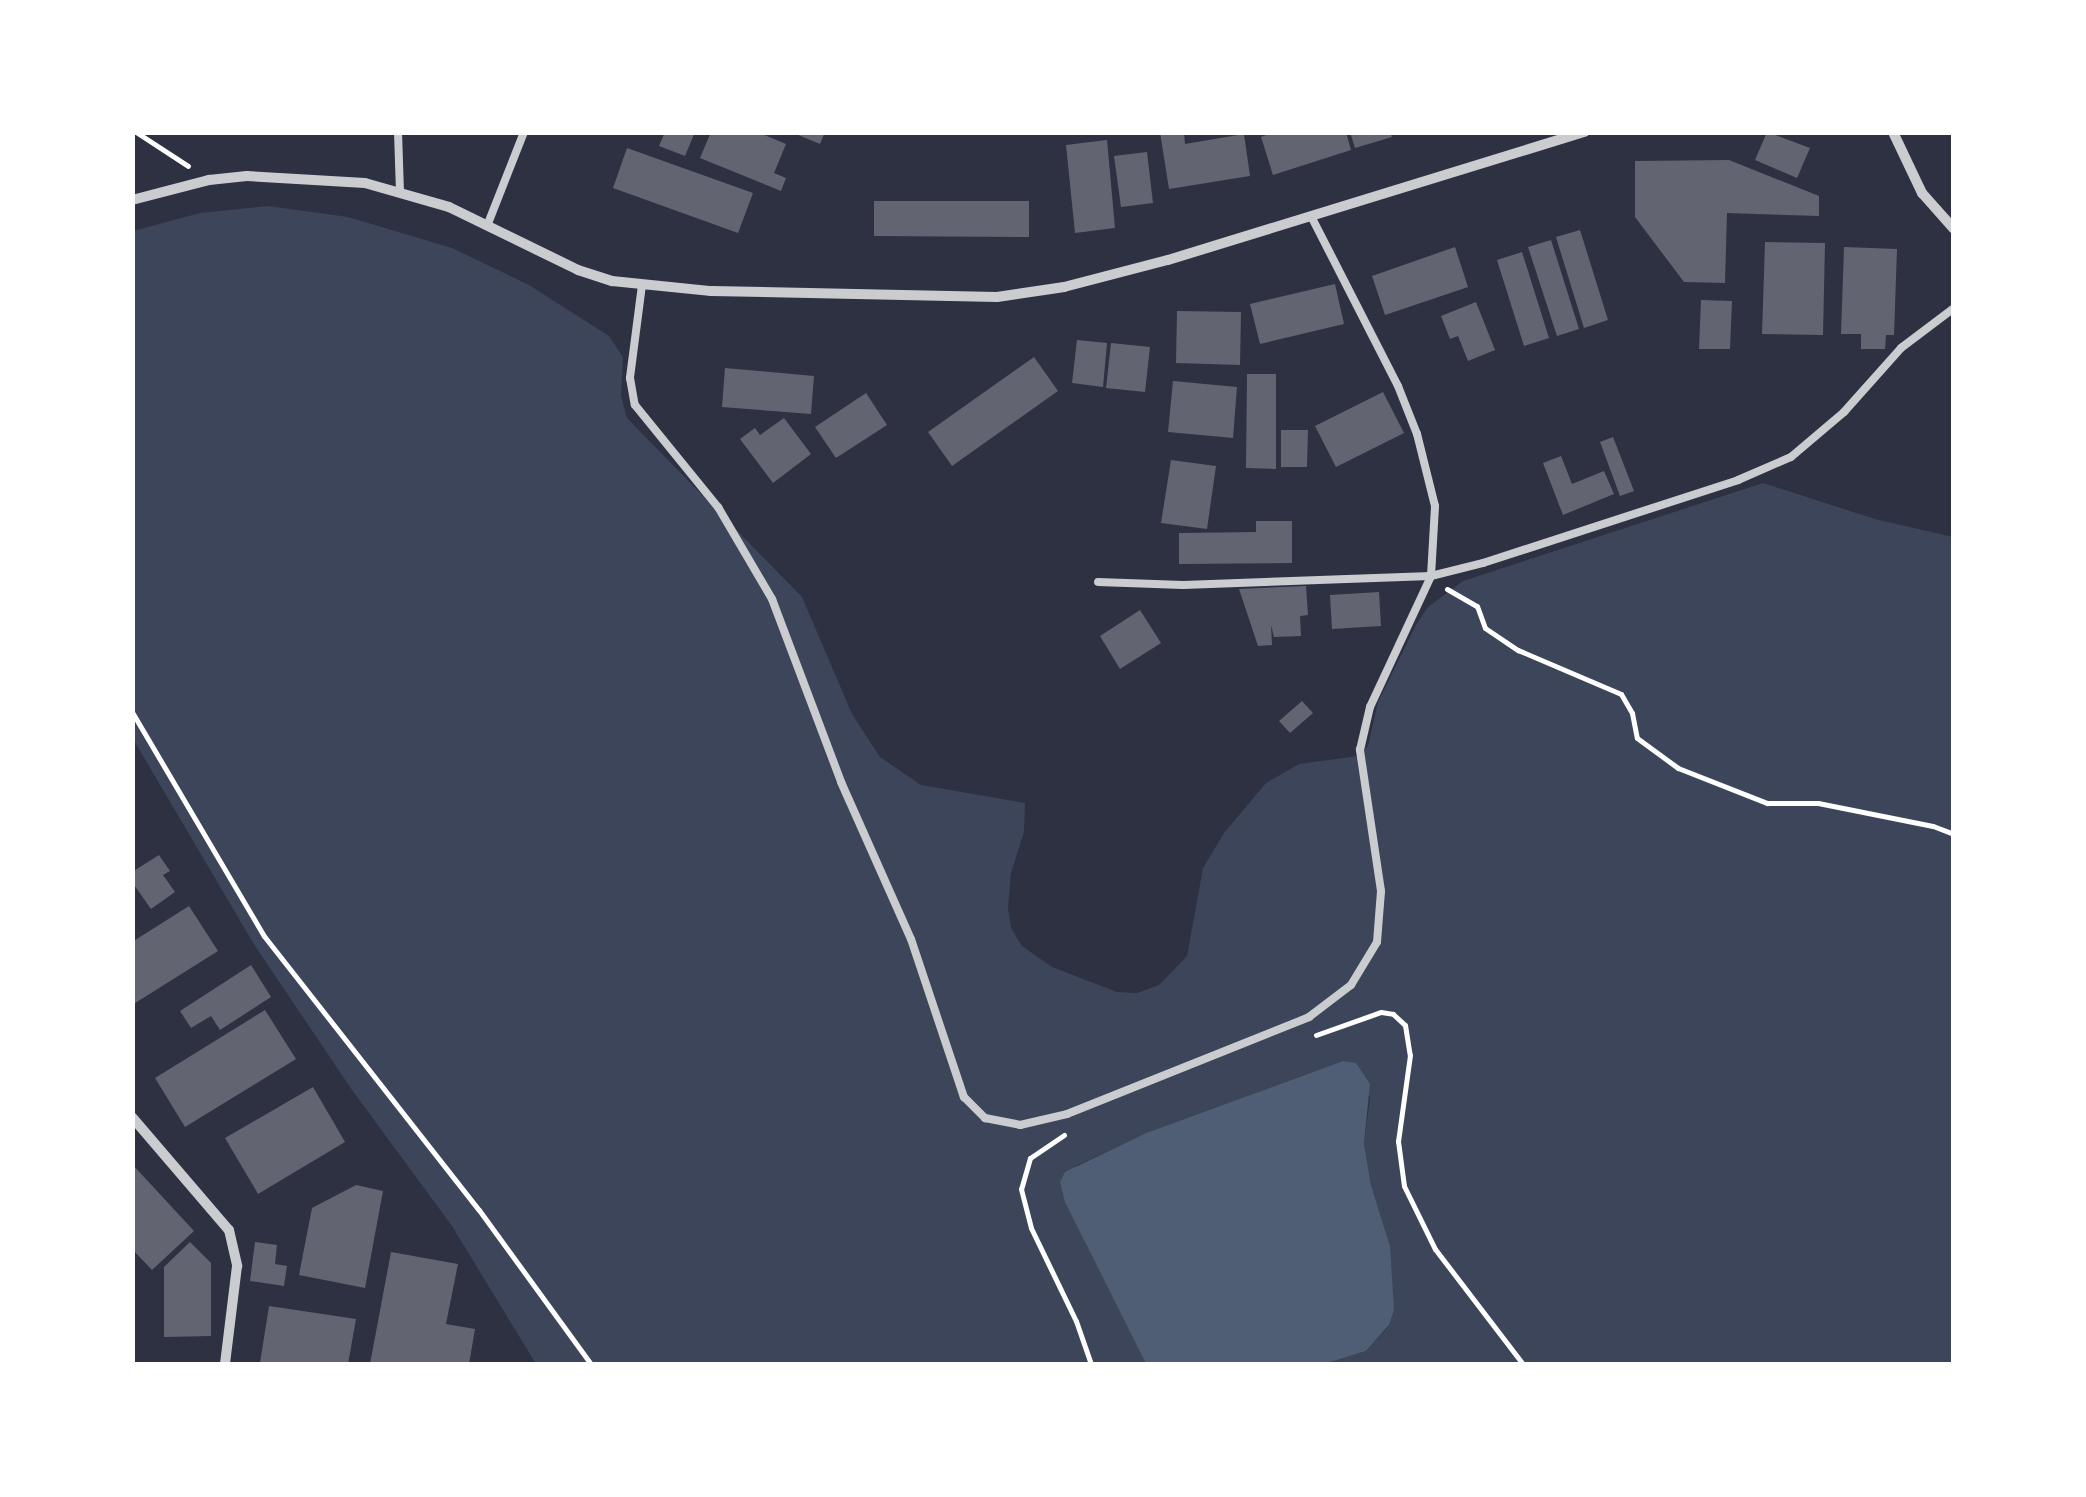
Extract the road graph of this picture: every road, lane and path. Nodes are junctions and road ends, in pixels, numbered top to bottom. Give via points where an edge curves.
1 (136, 132) edge
2 (398, 132) edge
3 (524, 132) edge
4 (1585, 132) edge
5 (1893, 132) edge
6 (209, 180) junction
7 (400, 191) junction
8 (132, 200) edge
9 (1311, 216) junction
10 (487, 226) junction
11 (1954, 229) edge
12 (642, 285) junction
13 (1954, 308) edge
14 (1431, 576) junction
15 (1098, 582) dead end
16 (132, 712) edge
17 (1954, 834) edge
18 (1315, 1036) dead end
19 (132, 1117) edge
20 (1067, 1133) dead end
21 (225, 1364) edge
22 (592, 1364) edge
23 (1091, 1364) edge
24 (1523, 1364) edge

1 - 6 path
2 - 7 lane
3 - 10 lane
4 - 9 street
5 - 11 street via 1922,193
6 - 7 street via 302,178
6 - 8 street
7 - 10 street
9 - 12 street via 1064,287 996,297
9 - 14 lane via 1417,434 1434,506
10 - 12 street via 578,270
12 - 14 lane via 630,378 635,406 718,507 772,600 834,766 911,939 956,1079 985,1118 1020,1125 1067,1114 1308,1017 1368,964 1381,918 1362,734
13 - 14 lane via 1901,348 1844,412 1791,457 1693,495
14 - 15 lane
14 - 17 path via 1477,606 1485,628 1518,650 1621,694 1637,738 1678,768 1768,803 1818,803
16 - 22 path via 264,936
18 - 24 path via 1381,1012 1405,1024 1410,1055 1398,1141 1404,1186 1436,1249
19 - 21 street via 229,1230 237,1266
20 - 23 path via 1030,1158 1020,1189

